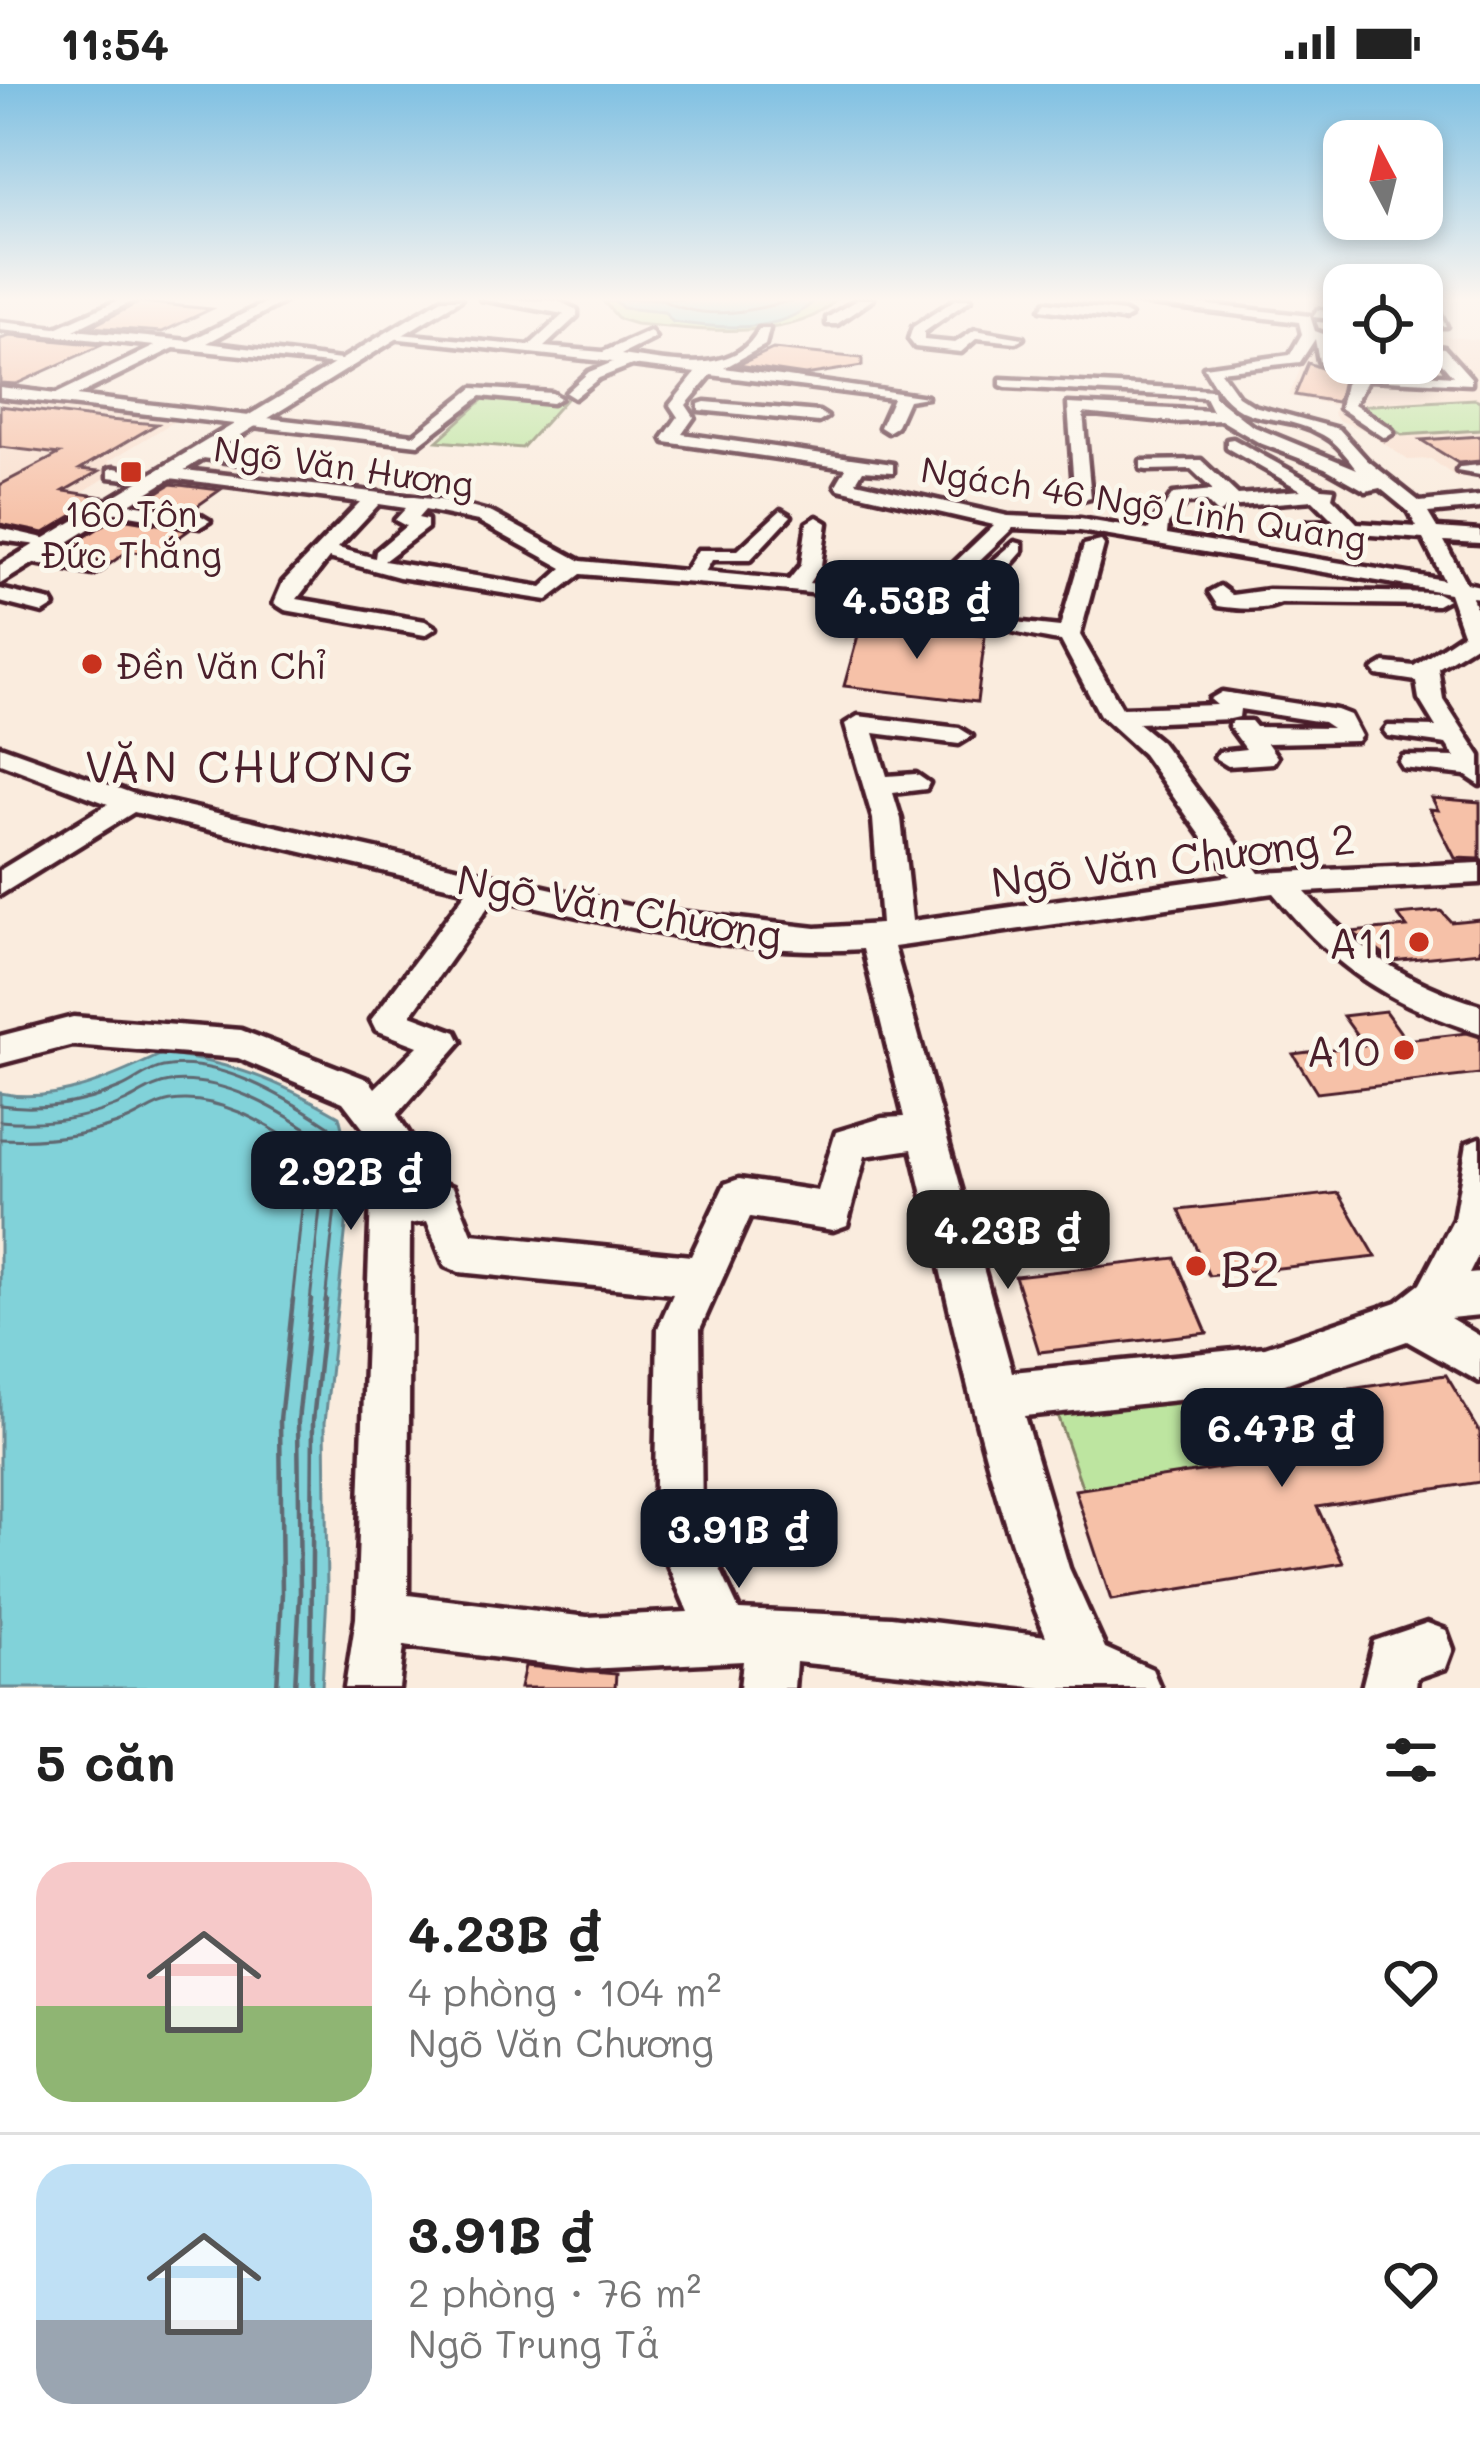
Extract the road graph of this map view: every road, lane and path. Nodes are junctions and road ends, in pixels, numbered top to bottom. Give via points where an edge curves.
1 (110, 374) edge
2 (322, 374) edge
3 (322, 374) edge
4 (597, 374) edge
5 (703, 374) edge
6 (714, 374) edge
7 (913, 374) edge
8 (1236, 374) edge
9 (728, 375) junction
10 (1090, 376) dead end
11 (1208, 381) junction
12 (1006, 382) dead end
13 (1443, 382) edge
14 (1353, 384) edge
15 (1473, 385) edge
16 (0, 392) edge
17 (574, 393) dead end
18 (875, 393) junction
19 (552, 398) dead end
20 (58, 399) junction
21 (705, 407) junction
22 (155, 411) junction
23 (182, 414) junction
24 (1223, 415) junction
25 (819, 417) dead end
26 (250, 419) junction
27 (357, 424) dead end
28 (888, 427) dead end
29 (1385, 433) dead end
30 (817, 439) dead end
31 (1182, 445) junction
32 (207, 450) junction
33 (269, 457) dead end
34 (1256, 459) junction
35 (857, 464) junction
36 (1148, 465) dead end
37 (887, 468) dead end
38 (115, 472) dead end
39 (168, 473) junction
40 (143, 476) junction
41 (1375, 490) junction
42 (1317, 493) junction
43 (374, 496) junction
44 (1082, 498) dead end
45 (1027, 499) dead end
46 (1220, 502) junction
47 (1480, 502) edge
48 (422, 503) junction
49 (113, 507) junction
50 (1416, 508) junction
51 (781, 516) dead end
52 (200, 521) dead end
53 (1008, 522) junction
54 (817, 523) dead end
55 (1035, 523) junction
56 (1080, 525) junction
57 (1314, 526) dead end
58 (1349, 526) junction
59 (0, 534) edge
60 (1431, 534) junction
61 (1150, 537) junction
62 (1480, 537) edge
63 (1094, 545) junction
64 (35, 548) junction
65 (1015, 548) dead end
66 (325, 551) junction
67 (383, 555) dead end
68 (0, 562) edge
69 (576, 567) junction
70 (93, 568) dead end
71 (956, 572) dead end
72 (1480, 572) edge
73 (0, 576) edge
74 (691, 579) junction
75 (1462, 586) edge
76 (795, 587) junction
77 (1220, 592) dead end
78 (0, 595) edge
79 (44, 606) dead end
80 (950, 608) junction
81 (425, 628) dead end
82 (1069, 635) junction
83 (1472, 655) dead end
84 (1431, 667) junction
85 (1384, 670) dead end
86 (1116, 716) junction
87 (1242, 724) junction
88 (1276, 724) dead end
89 (1397, 731) dead end
90 (959, 736) dead end
91 (0, 754) edge
92 (1470, 756) edge
93 (1228, 758) dead end
94 (1412, 762) dead end
95 (916, 783) dead end
96 (878, 785) junction
97 (130, 802) junction
98 (1480, 873) edge
99 (1266, 883) junction
100 (0, 884) edge
101 (488, 885) junction
102 (887, 936) junction
103 (1480, 1018) edge
104 (0, 1050) edge
105 (374, 1114) junction
106 (927, 1132) junction
107 (1480, 1155) edge
108 (390, 1210) junction
109 (1477, 1224) edge
110 (702, 1276) junction
111 (1480, 1294) edge
112 (1422, 1309) junction
113 (1480, 1360) edge
114 (996, 1396) junction
115 (382, 1618) junction
116 (748, 1635) junction
117 (1427, 1649) dead end
118 (1109, 1677) edge
119 (372, 1688) edge
120 (766, 1688) edge
121 (1389, 1688) edge

1 - 20 street
2 - 26 main road
3 - 26 main road
4 - 17 street
5 - 35 street via 678,405 686,416 673,439
6 - 9 street
7 - 18 street via 905,387 879,384
8 - 11 street
9 - 18 street
9 - 21 street
10 - 11 street
11 - 12 street
11 - 24 street
11 - 50 street via 1236,402 1326,427
13 - 15 street
14 - 29 street via 1346,405
16 - 20 street
18 - 28 street via 910,396
19 - 26 street via 478,391 418,440
20 - 22 street
21 - 25 street
21 - 30 street via 691,425
22 - 23 street
22 - 23 street via 195,398
23 - 26 street
24 - 31 street
24 - 41 street via 1256,438 1341,465
26 - 27 street
26 - 32 main road
26 - 40 main road
31 - 34 street
31 - 34 street
31 - 36 street
31 - 44 street via 1074,407
31 - 46 street via 1229,495
32 - 33 street
32 - 39 main road
34 - 42 street
35 - 37 street
35 - 53 street, Ngách 46 Ngõ Linh Quang via 844,485
38 - 40 street
39 - 43 street, Ngõ Văn Hương
39 - 49 main road
40 - 64 main road
41 - 42 street
41 - 60 street
42 - 46 street
42 - 58 street
43 - 48 street, Ngõ Văn Hương
43 - 66 street
45 - 55 street
46 - 61 street via 1180,498
47 - 50 street
48 - 67 street via 405,520 420,524
48 - 69 street, Ngõ Văn Hương via 484,518
49 - 52 street
49 - 64 main road
50 - 60 street
51 - 74 street via 743,556 705,554
53 - 55 street, Ngách 46 Ngõ Linh Quang
53 - 71 street
54 - 76 street via 811,565
55 - 56 street, Ngách 46 Ngõ Linh Quang
56 - 61 street, Ngách 46 Ngõ Linh Quang
56 - 63 street
57 - 58 street
58 - 60 street
59 - 64 street
60 - 62 street
60 - 75 street
61 - 63 street via 1130,548
61 - 75 street, Ngách 46 Ngõ Linh Quang
63 - 82 street
64 - 68 main road
64 - 70 street
64 - 73 main road
65 - 80 street
66 - 69 street via 398,572 547,594
66 - 81 street via 285,603
69 - 74 street, Ngõ Văn Hương
72 - 75 street
74 - 76 street, Ngõ Văn Hương
75 - 77 street via 1271,601 1226,601
75 - 84 street via 1475,635
76 - 80 street, Ngõ Văn Hương
78 - 79 street
80 - 82 street, Ngõ Văn Hương via 1011,628
82 - 86 street
83 - 84 street
84 - 85 street
84 - 92 street via 1431,699
86 - 87 street
86 - 99 street
87 - 88 street
87 - 93 street via 1264,757
89 - 92 street
90 - 96 street via 854,720
91 - 97 street, Ngõ Văn Chương
92 - 94 street
95 - 96 street
96 - 102 street
97 - 100 street
97 - 101 street, Ngõ Văn Chương
98 - 99 street, Ngõ Văn Chương 2
99 - 102 street, Ngõ Văn Chương 2
99 - 103 street via 1379,982
101 - 102 street, Ngõ Văn Chương via 706,930 817,940
101 - 105 street via 388,1020 444,1042
102 - 106 street
104 - 105 street via 74,1031 241,1044 356,1091
105 - 108 street via 392,1137
106 - 110 street via 849,1144 832,1212 739,1197
106 - 114 street
107 - 109 street
108 - 110 street via 439,1200 459,1252
108 - 115 street
109 - 112 street
110 - 116 street via 679,1328 678,1532
111 - 112 street
112 - 113 street
112 - 114 street via 1264,1369
114 - 118 street via 1045,1572
115 - 116 street via 587,1643
115 - 119 street
116 - 118 street
116 - 120 street
117 - 121 street via 1394,1660

